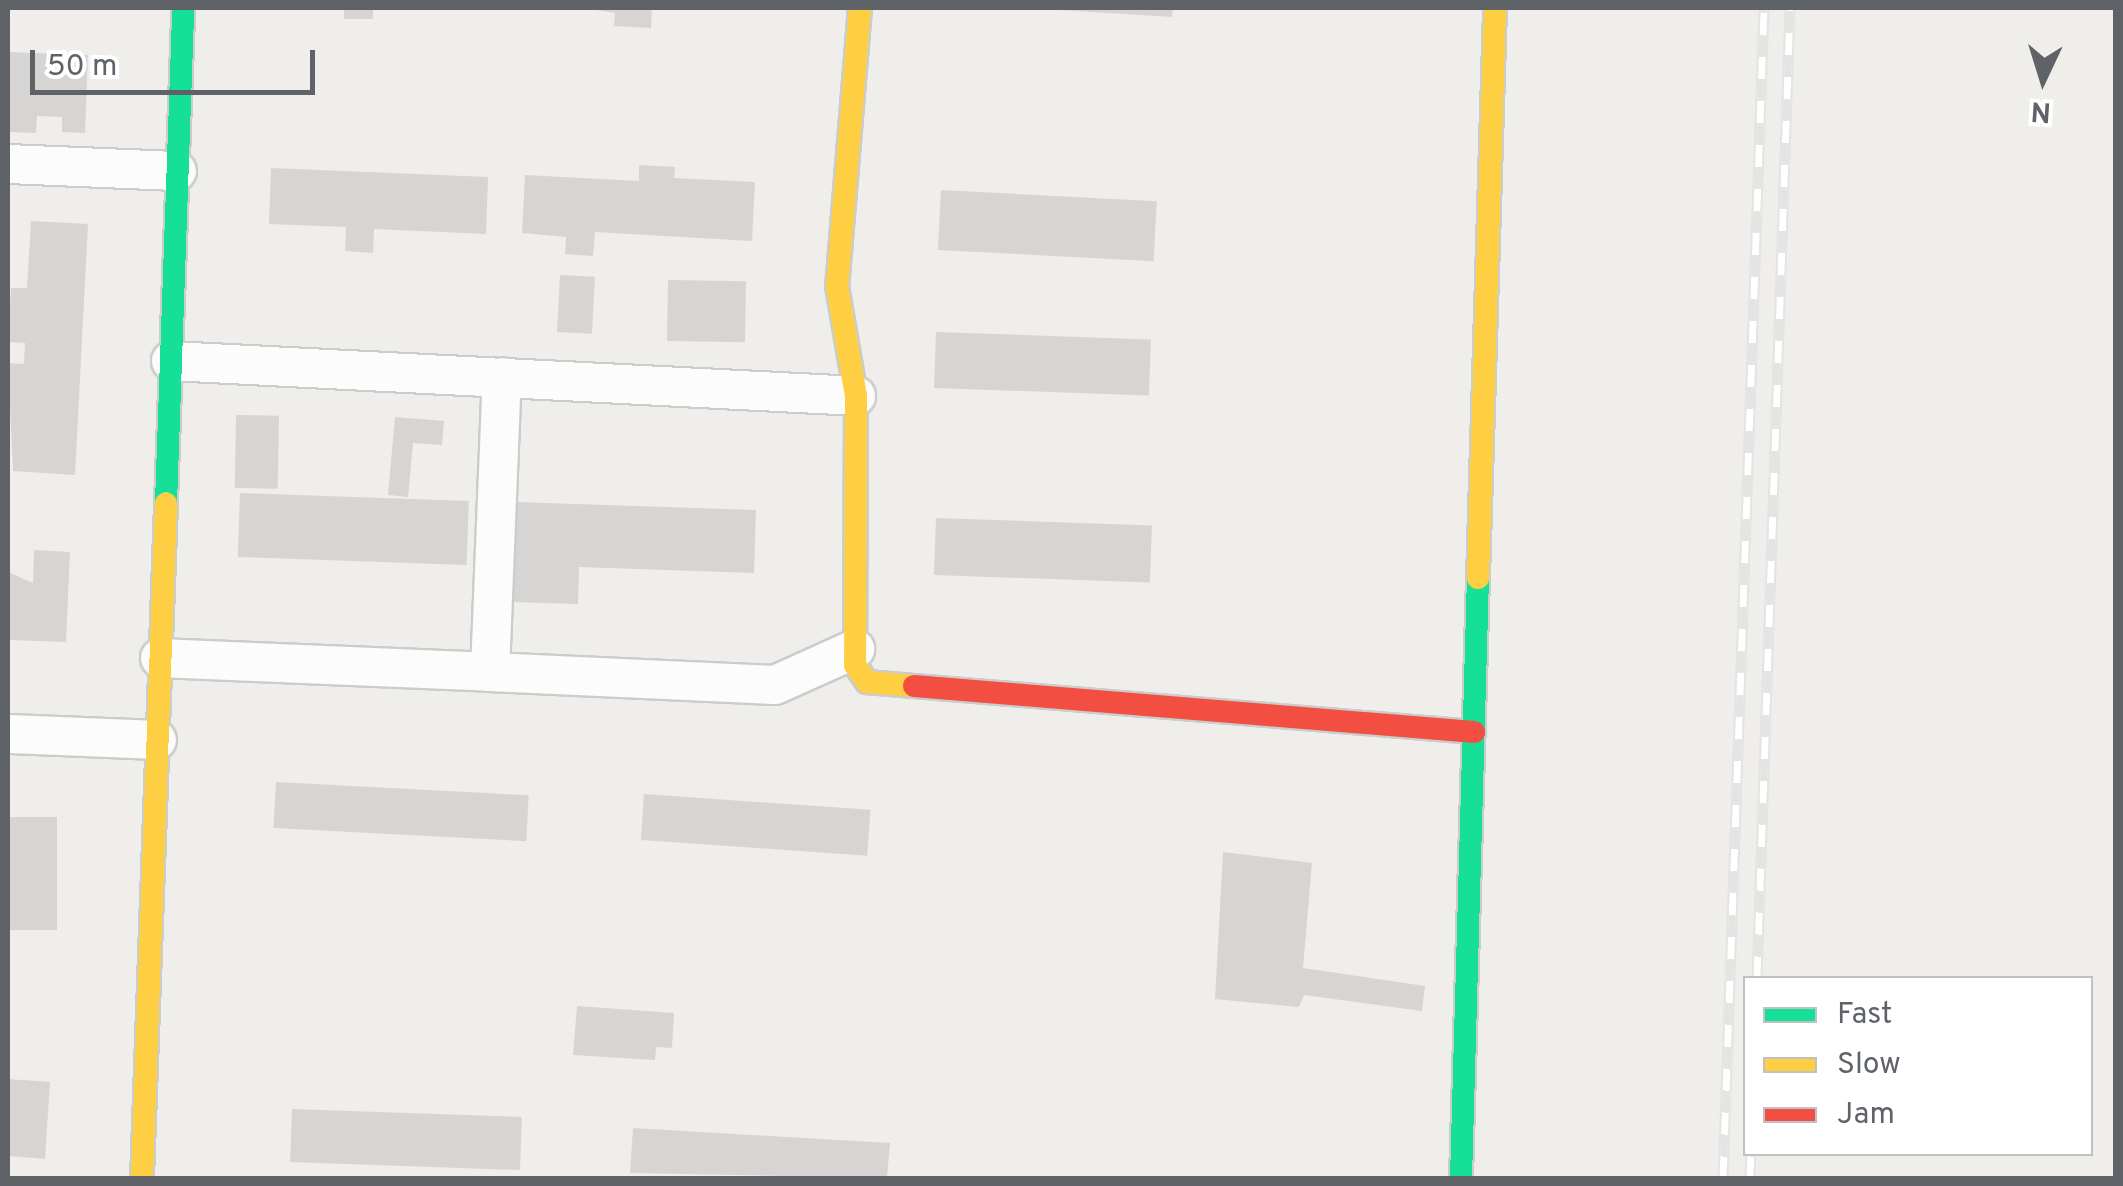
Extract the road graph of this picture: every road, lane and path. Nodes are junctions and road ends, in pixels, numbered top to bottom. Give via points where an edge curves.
1 (183, 8) edge
2 (860, 8) edge
3 (1495, 8) edge
4 (8, 164) edge
5 (177, 171) junction
6 (171, 361) junction
7 (502, 376) junction
8 (856, 396) junction
9 (856, 649) junction
10 (160, 658) junction
11 (490, 672) junction
12 (1474, 732) junction
13 (8, 734) edge
14 (157, 740) junction
15 (142, 1178) edge
16 (1461, 1178) edge

1 - 5 street
2 - 8 street via 837,286
3 - 12 street
4 - 5 street
5 - 6 street
6 - 7 street
6 - 10 street
7 - 8 street
7 - 11 street
8 - 9 street
9 - 11 street via 775,685
9 - 12 street via 868,682
10 - 11 street
10 - 14 street
12 - 16 street
13 - 14 street
14 - 15 street

